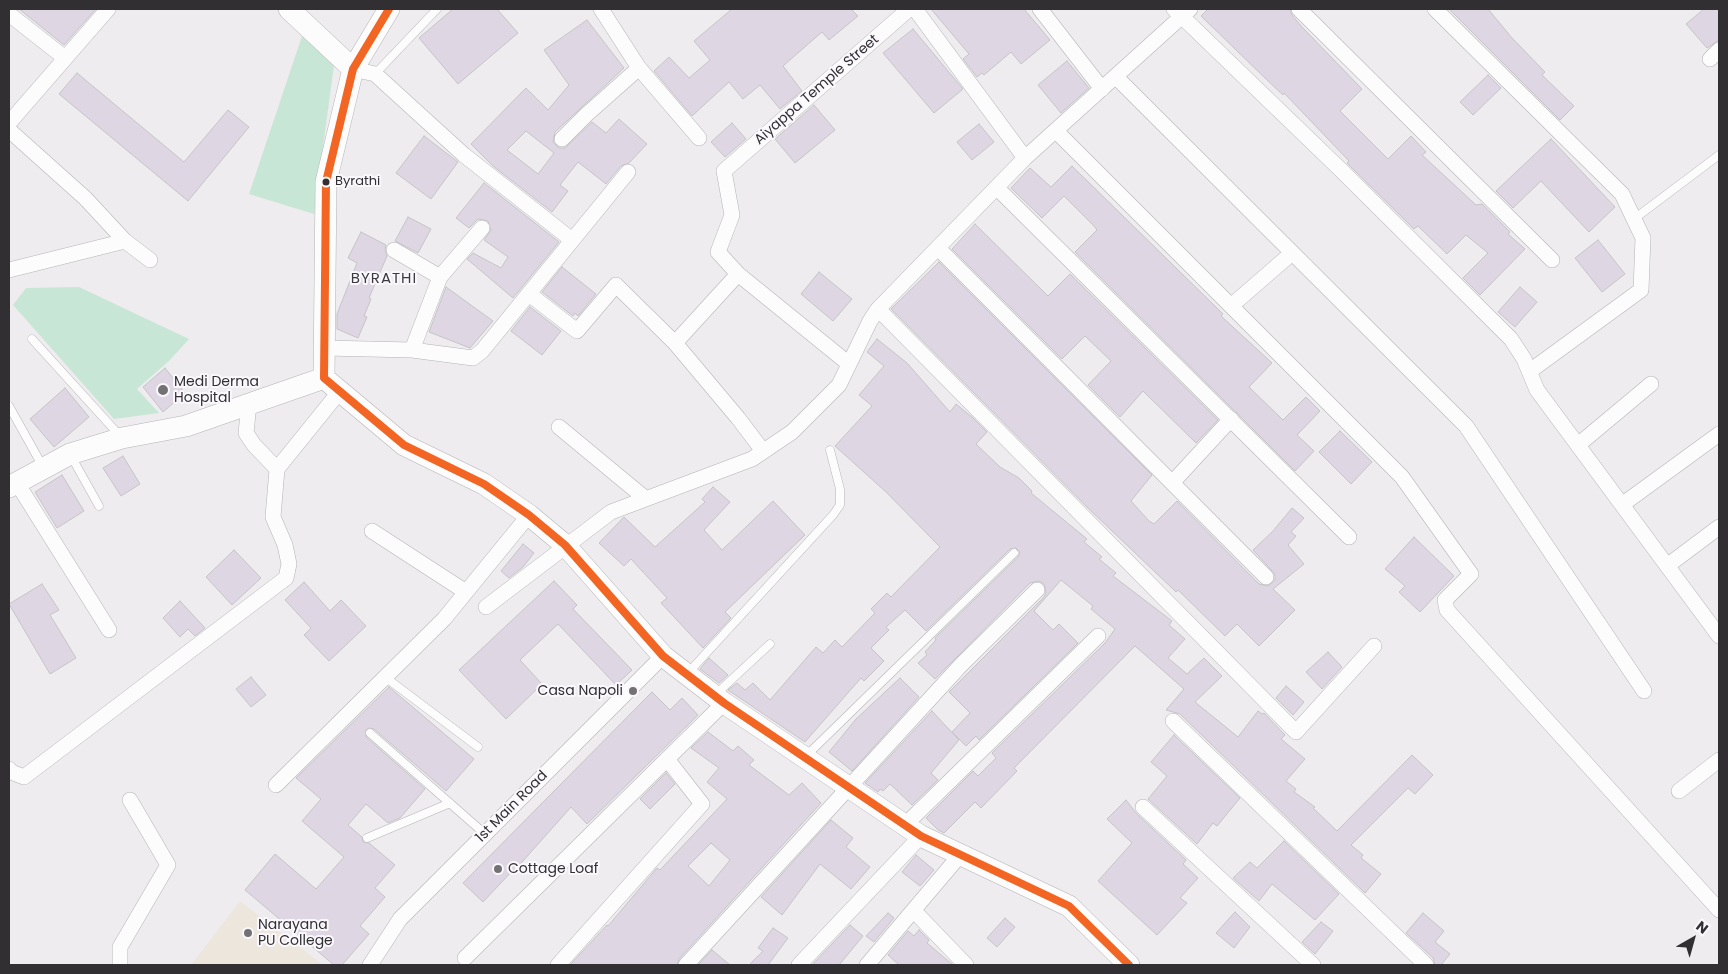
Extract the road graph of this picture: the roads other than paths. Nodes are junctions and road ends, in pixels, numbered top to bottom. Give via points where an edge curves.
1 (108, 9) edge
2 (289, 9) edge
3 (390, 9) edge
4 (438, 9) edge
5 (601, 9) edge
6 (909, 9) edge
7 (915, 9) edge
8 (1040, 9) edge
9 (1299, 9) edge
10 (1435, 9) edge
11 (1181, 12) edge
12 (9, 14) edge
13 (65, 58) junction
14 (639, 68) junction
15 (354, 69) junction
16 (375, 74) junction
17 (1116, 77) junction
18 (1102, 90) junction
19 (9, 123) edge
20 (9, 130) edge
21 (1056, 131) junction
22 (699, 138) dead end
23 (562, 139) dead end
24 (1719, 156) edge
25 (1025, 158) junction
26 (628, 172) dead end
27 (997, 188) junction
28 (1634, 219) junction
29 (482, 228) dead end
30 (572, 240) junction
31 (125, 241) junction
32 (939, 249) junction
33 (394, 250) dead end
34 (1292, 253) junction
35 (150, 260) dead end
36 (1552, 260) dead end
37 (9, 270) edge
38 (738, 274) junction
39 (440, 278) junction
40 (529, 294) junction
41 (1232, 306) junction
42 (878, 309) junction
43 (32, 339) dead end
44 (674, 343) junction
45 (324, 348) junction
46 (412, 350) junction
47 (849, 364) junction
48 (1530, 372) junction
49 (1651, 384) dead end
50 (332, 385) junction
51 (249, 404) junction
52 (9, 406) edge
53 (1231, 420) junction
54 (559, 428) dead end
55 (1719, 434) edge
56 (122, 438) junction
57 (1578, 445) junction
58 (830, 450) dead end
59 (763, 451) junction
60 (70, 454) junction
61 (43, 467) junction
62 (277, 469) junction
63 (1172, 482) junction
64 (13, 485) edge
65 (646, 499) junction
66 (1623, 504) junction
67 (99, 506) dead end
68 (529, 515) junction
69 (1719, 527) edge
70 (372, 531) dead end
71 (1349, 537) dead end
72 (565, 545) junction
73 (1014, 553) dead end
74 (1667, 566) junction
75 (1266, 577) dead end
76 (1037, 590) dead end
77 (466, 592) junction
78 (486, 607) dead end
79 (109, 630) dead end
80 (1098, 636) dead end
81 (1719, 636) edge
82 (770, 644) dead end
83 (1374, 646) dead end
84 (663, 656) junction
85 (688, 674) junction
86 (384, 677) junction
87 (1644, 691) dead end
88 (719, 699) junction
89 (1172, 721) dead end
90 (370, 733) dead end
91 (478, 747) dead end
92 (804, 758) junction
93 (667, 759) junction
94 (1719, 760) edge
95 (9, 768) edge
96 (276, 786) dead end
97 (847, 788) junction
98 (1679, 791) dead end
99 (130, 800) dead end
100 (450, 803) junction
101 (1143, 806) dead end
102 (912, 831) junction
103 (485, 834) junction
104 (367, 838) dead end
105 (961, 854) junction
106 (1719, 910) edge
107 (914, 911) junction
108 (465, 958) dead end
109 (120, 965) edge
110 (370, 965) edge
111 (558, 965) edge
112 (686, 965) edge
113 (799, 965) edge
114 (867, 965) edge
115 (966, 965) edge
116 (1129, 965) edge
117 (1313, 965) edge
118 (1426, 965) edge

1 - 13 street
2 - 15 main road
3 - 15 main road
4 - 16 lane
5 - 14 street
6 - 38 street, Aiyappa Temple Street via 724,171 732,215 718,252
7 - 25 street
8 - 18 street
9 - 36 street
10 - 28 street via 1622,194
11 - 17 street
11 - 48 street via 1511,339
12 - 13 street
13 - 19 street
14 - 22 street
14 - 23 street
15 - 16 street
15 - 45 main road via 326,182
16 - 30 street via 464,155
17 - 18 street
17 - 34 street
18 - 21 street
20 - 31 street via 85,198
21 - 25 street
21 - 41 street
24 - 28 lane
25 - 27 street
26 - 30 street
27 - 32 street
27 - 53 street
28 - 48 street via 1643,238 1641,290
29 - 39 street
30 - 40 street
31 - 35 street
31 - 37 street
32 - 42 street
32 - 63 street
33 - 39 street
34 - 41 street
34 - 87 street via 1466,426
38 - 44 street
38 - 47 street
39 - 46 street
40 - 44 street via 577,331 616,285
40 - 46 street via 473,358
41 - 106 street via 1402,477 1471,574 1445,600 1447,610
42 - 47 street
42 - 83 street via 1296,732
43 - 56 lane
44 - 59 street
45 - 46 street
45 - 50 main road
47 - 59 street via 839,384 792,432
48 - 57 street via 1537,390
49 - 57 street
50 - 51 main road
50 - 62 street
50 - 68 main road via 404,446 484,484
51 - 56 main road via 186,426
51 - 62 street via 246,433
52 - 61 lane
53 - 63 street
53 - 71 street
54 - 65 street
55 - 66 street
56 - 60 main road
57 - 66 street
58 - 85 lane via 840,489 840,505
59 - 65 street
60 - 61 main road
60 - 67 lane
61 - 64 main road
62 - 95 street via 274,516 289,564 286,578 24,777
63 - 75 street
64 - 79 street
65 - 72 street via 611,512
66 - 74 street
68 - 72 main road
68 - 77 street
69 - 74 street
70 - 77 street
72 - 78 street
72 - 84 main road
73 - 92 lane
74 - 81 street
76 - 97 street via 961,665
77 - 86 street via 444,619
80 - 102 street
82 - 88 lane
84 - 85 main road
84 - 103 street, 1st Main Road
85 - 88 main road
86 - 91 lane
86 - 96 street
88 - 92 main road
88 - 93 street
89 - 118 street
90 - 100 lane
92 - 97 main road
93 - 108 street
93 - 111 street via 702,804
94 - 98 street
97 - 102 main road
97 - 112 street
99 - 109 street via 168,865 120,947
100 - 103 lane
100 - 104 lane
101 - 117 street
102 - 105 main road
102 - 113 street
103 - 110 street, 1st Main Road via 400,919
105 - 107 street
105 - 116 main road via 1069,906
107 - 114 street
107 - 115 street

